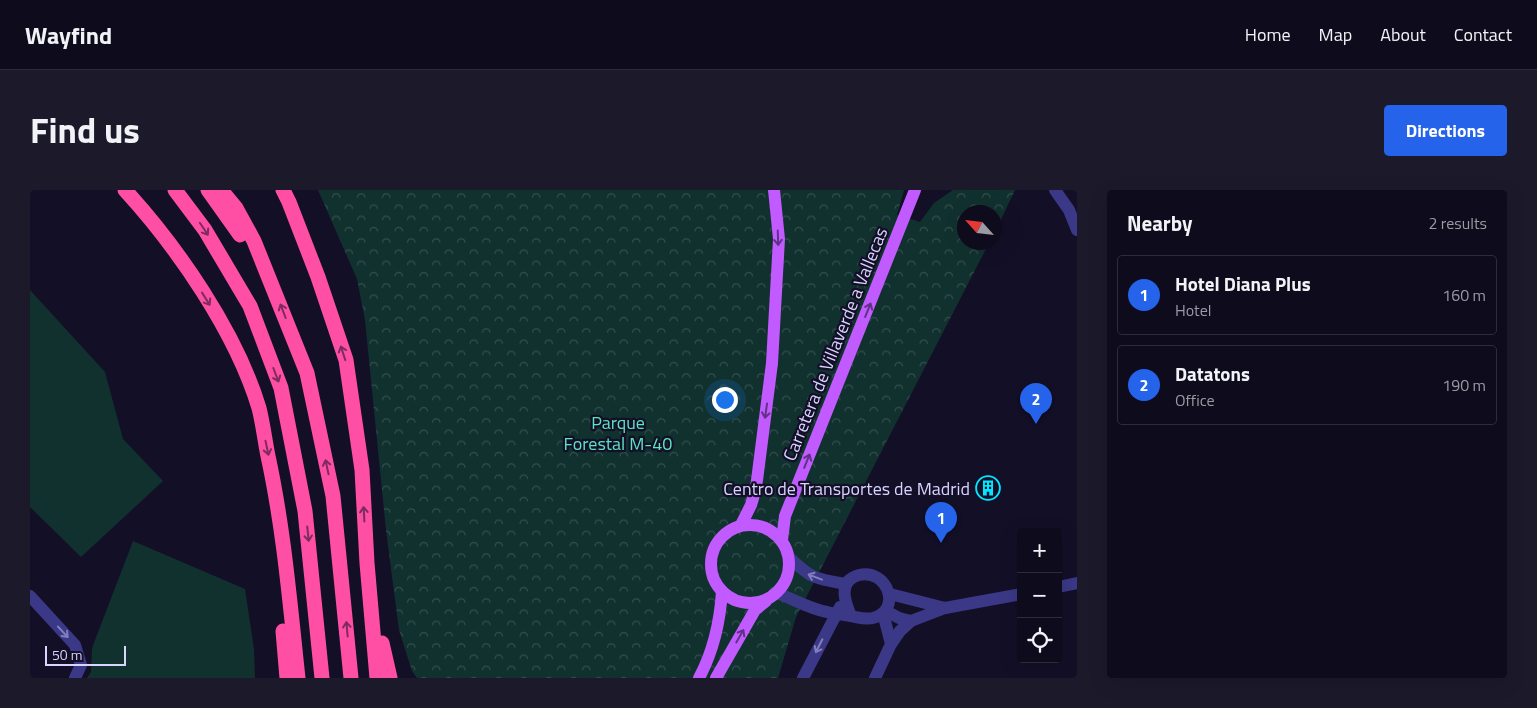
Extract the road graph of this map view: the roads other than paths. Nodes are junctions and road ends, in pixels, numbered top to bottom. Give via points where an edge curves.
1 (124, 190) edge
2 (176, 190) edge
3 (208, 190) edge
4 (221, 190) edge
5 (271, 190) edge
6 (283, 190) edge
7 (774, 190) edge
8 (915, 190) edge
9 (1055, 190) edge
10 (1077, 230) edge
11 (305, 248) junction
12 (272, 285) junction
13 (278, 504) junction
14 (741, 525) junction
15 (782, 540) junction
16 (789, 557) junction
17 (367, 563) junction
18 (1077, 583) edge
19 (846, 584) junction
20 (1062, 586) edge
21 (722, 592) junction
22 (890, 594) junction
23 (773, 595) junction
24 (1017, 595) edge
25 (30, 596) edge
26 (844, 600) junction
27 (945, 608) junction
28 (884, 612) junction
29 (837, 614) junction
30 (852, 616) junction
31 (912, 621) junction
32 (891, 644) junction
33 (75, 678) edge
34 (287, 678) edge
35 (298, 678) edge
36 (322, 678) edge
37 (351, 678) edge
38 (377, 678) edge
39 (390, 678) edge
40 (700, 678) edge
41 (716, 678) edge
42 (803, 678) edge
43 (875, 678) edge

1 -> 13 highway via 182,260 234,350 258,408
2 -> 36 highway via 205,230 250,306 281,388 305,511
3 - 12 highway
4 - 12 highway via 236,208
5 - 11 highway
6 - 11 highway
7 -> 14 main road, Carretera de Villaverde a Vallecas via 779,239 772,363 756,488
15 -> 8 main road, Carretera de Villaverde a Vallecas via 785,516
9 - 10 street via 1069,210
17 -> 11 highway via 362,470 346,360
37 -> 12 highway via 333,496 307,373
13 - 34 highway
13 - 35 highway
14 - 15 main road via 764,526
14 - 21 main road via 722,537 711,557 711,569
15 - 16 main road
19 -> 16 street via 824,581 807,574
16 - 23 main road via 785,582
17 - 38 highway
17 - 39 highway
18 - 20 street
19 - 22 street via 858,575 870,574 882,580
19 - 26 street
21 - 23 main road via 745,603 758,602
21 - 40 main road via 720,623 710,658
22 - 27 street
22 - 28 street
23 - 29 street
41 -> 23 main road via 755,610
24 - 27 street
25 -> 33 street via 75,645 81,665
26 - 29 street
26 - 30 street
27 - 31 street
28 - 30 street via 872,618
28 - 31 street
28 - 32 street
29 - 30 street
29 -> 42 street
31 - 32 street via 900,630
32 - 43 street

